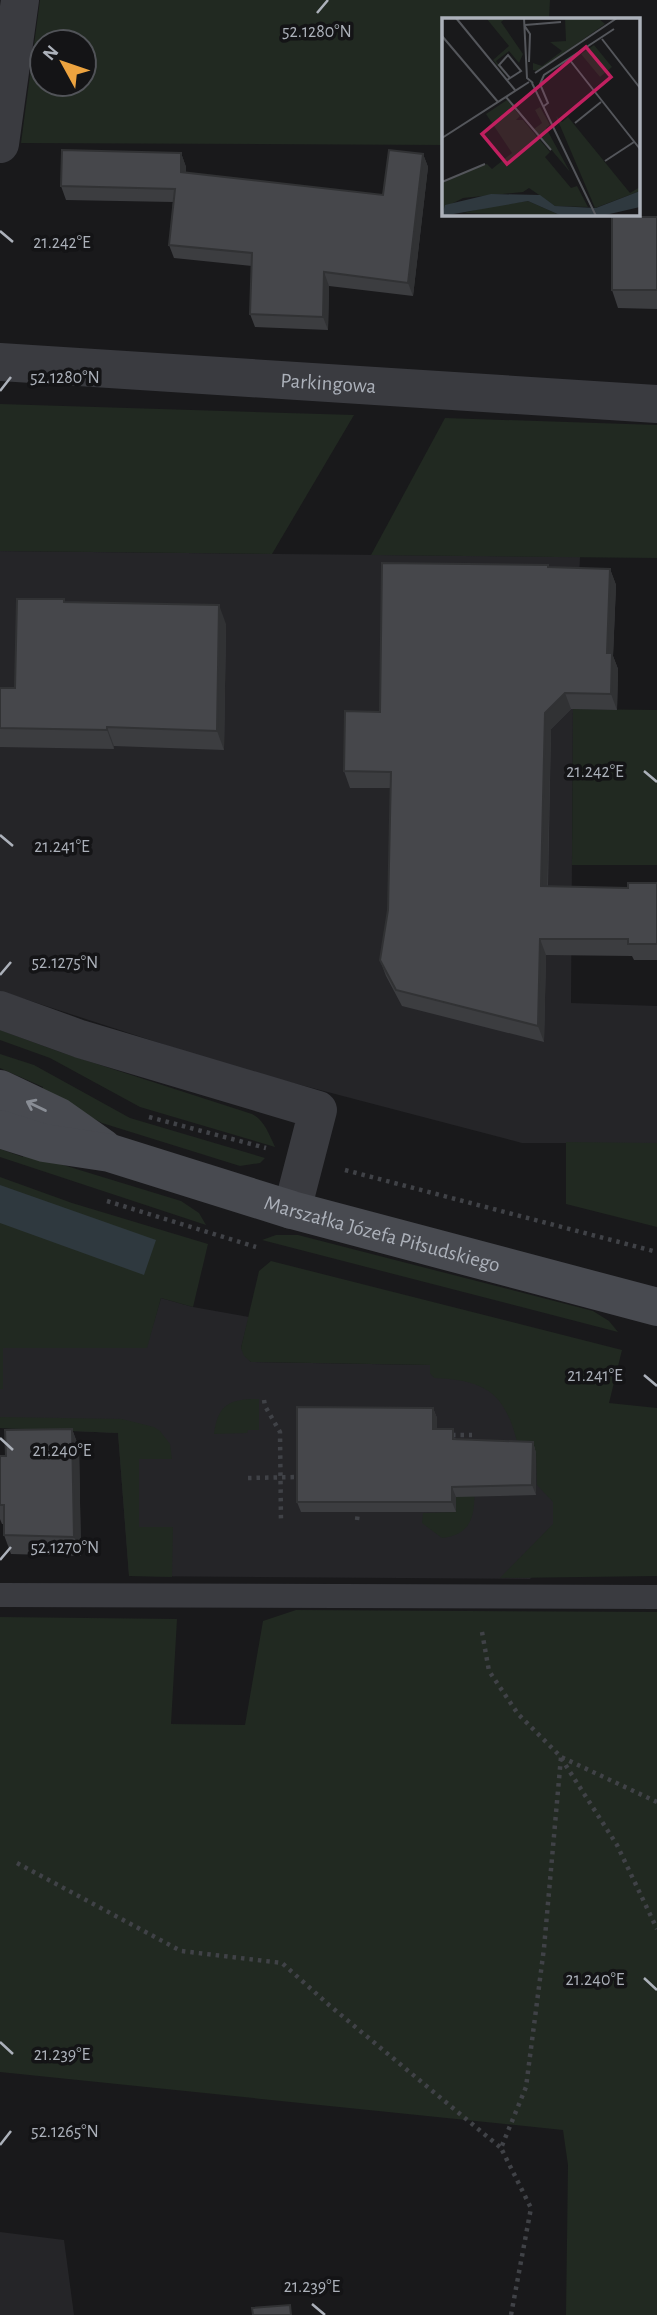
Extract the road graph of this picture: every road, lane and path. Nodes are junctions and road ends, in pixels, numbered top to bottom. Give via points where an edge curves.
1 (20, 0) edge
2 (0, 144) edge
3 (0, 362) edge
4 (657, 404) edge
5 (0, 1010) edge
6 (0, 1089) edge
7 (0, 1129) edge
8 (110, 1153) junction
9 (292, 1210) junction
10 (657, 1307) edge
11 (264, 1400) dead end
12 (449, 1435) edge
13 (472, 1435) dead end
14 (301, 1477) edge
15 (248, 1478) dead end
16 (281, 1478) junction
17 (358, 1513) edge
18 (358, 1520) dead end
19 (281, 1523) dead end
20 (0, 1595) edge
21 (445, 1597) junction
22 (657, 1597) edge
23 (561, 1757) junction
24 (657, 1802) edge
25 (18, 1863) dead end
26 (657, 1929) edge
27 (501, 2148) junction
28 (511, 2315) edge

1 - 2 street
3 - 4 street, Parkingowa
5 - 9 street via 318,1110
8 -> 6 main road, Marszałka Józefa Piłsudskiego via 59,1117
7 - 8 main road, Marszałka Józefa Piłsudskiego via 44,1143
8 - 9 main road, Marszałka Józefa Piłsudskiego
9 - 10 main road, Marszałka Józefa Piłsudskiego
11 - 16 path via 280,1432
12 - 13 path
14 - 16 path
15 - 16 path
16 - 19 path
17 - 18 path
20 - 21 lane
21 - 22 lane
21 - 23 path via 481,1628 489,1671 518,1714
23 - 24 path
23 - 26 path via 617,1845
23 - 27 path via 526,2087
25 - 27 path via 181,1951 282,1963
27 - 28 path via 531,2208

